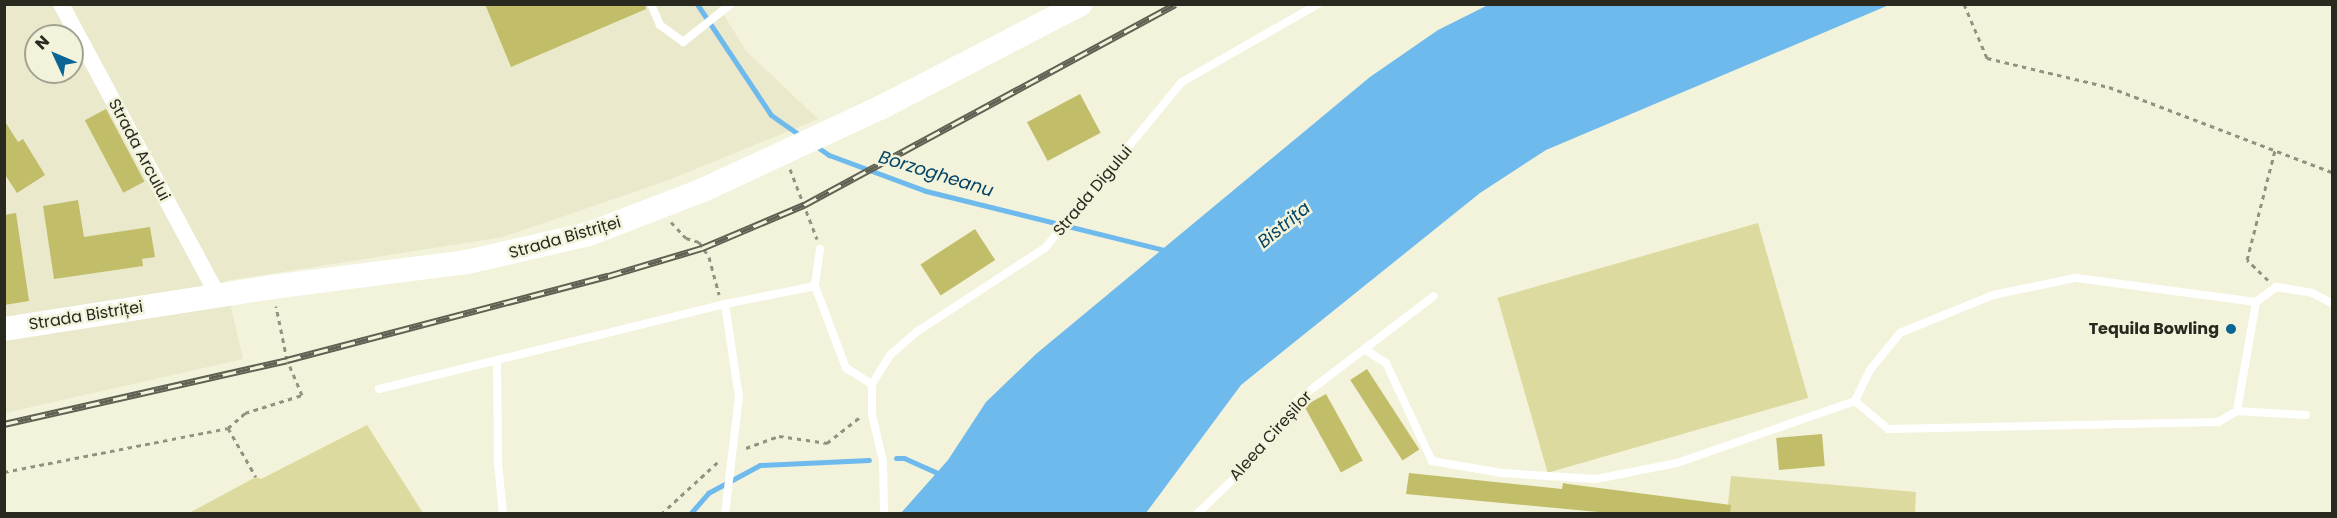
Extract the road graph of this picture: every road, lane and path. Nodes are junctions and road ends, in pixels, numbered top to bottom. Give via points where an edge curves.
1 (61, 4) edge
2 (651, 4) edge
3 (730, 4) edge
4 (1081, 4) edge
5 (1318, 4) edge
6 (1964, 4) edge
7 (2275, 150) junction
8 (784, 153) junction
9 (2332, 172) edge
10 (658, 209) junction
11 (820, 249) joint
12 (815, 286) junction
13 (272, 287) junction
14 (2276, 288) junction
15 (218, 295) junction
16 (1434, 296) dead end
17 (2256, 302) junction
18 (2332, 303) edge
19 (725, 304) junction
20 (4, 329) edge
21 (1367, 351) junction
22 (497, 363) junction
23 (872, 384) junction
24 (380, 389) dead end
25 (1855, 401) junction
26 (872, 411) junction
27 (2237, 411) junction
28 (2306, 415) dead end
29 (228, 428) junction
30 (735, 449) junction
31 (4, 472) edge
32 (256, 477) dead end
33 (503, 513) edge
34 (661, 513) edge
35 (725, 513) edge
36 (884, 513) edge
37 (1197, 513) edge

1 - 15 street, Strada Arcului
2 - 3 lane via 660,25 683,42
4 - 8 main road, Strada Bistriței
5 - 23 lane, Strada Digului via 1182,81 1051,242 918,331 890,354
6 - 7 path via 1987,58 2109,87
7 - 9 path
7 - 14 path via 2247,260
8 - 10 main road, Strada Bistriței
8 - 11 path
10 - 13 main road, Strada Bistriței via 541,248 467,262
10 - 19 path via 686,238 699,242 709,257 716,291
11 - 12 lane
12 - 19 lane
12 - 23 lane via 846,368
13 - 15 main road, Strada Bistriței
13 - 29 path via 287,360 302,395 245,413
14 - 17 lane
14 - 18 lane via 2312,293
15 - 20 main road, Strada Bistriței
16 - 21 lane, Aleea Cireșilor
17 - 25 lane via 2075,278 1992,295 1900,333 1870,370
17 - 27 lane
19 - 22 lane
19 - 30 lane via 739,397
21 - 25 lane via 1386,363 1432,461 1502,473 1596,480 1665,465
21 - 37 lane, Aleea Cireșilor via 1300,398 1249,464
22 - 24 lane
22 - 33 lane
23 - 26 lane
25 - 27 lane via 1888,429 2218,422
26 - 30 path via 827,443 779,436
26 - 36 lane via 883,460
27 - 28 lane
29 - 31 path
29 - 32 path
30 - 34 path
30 - 35 lane

